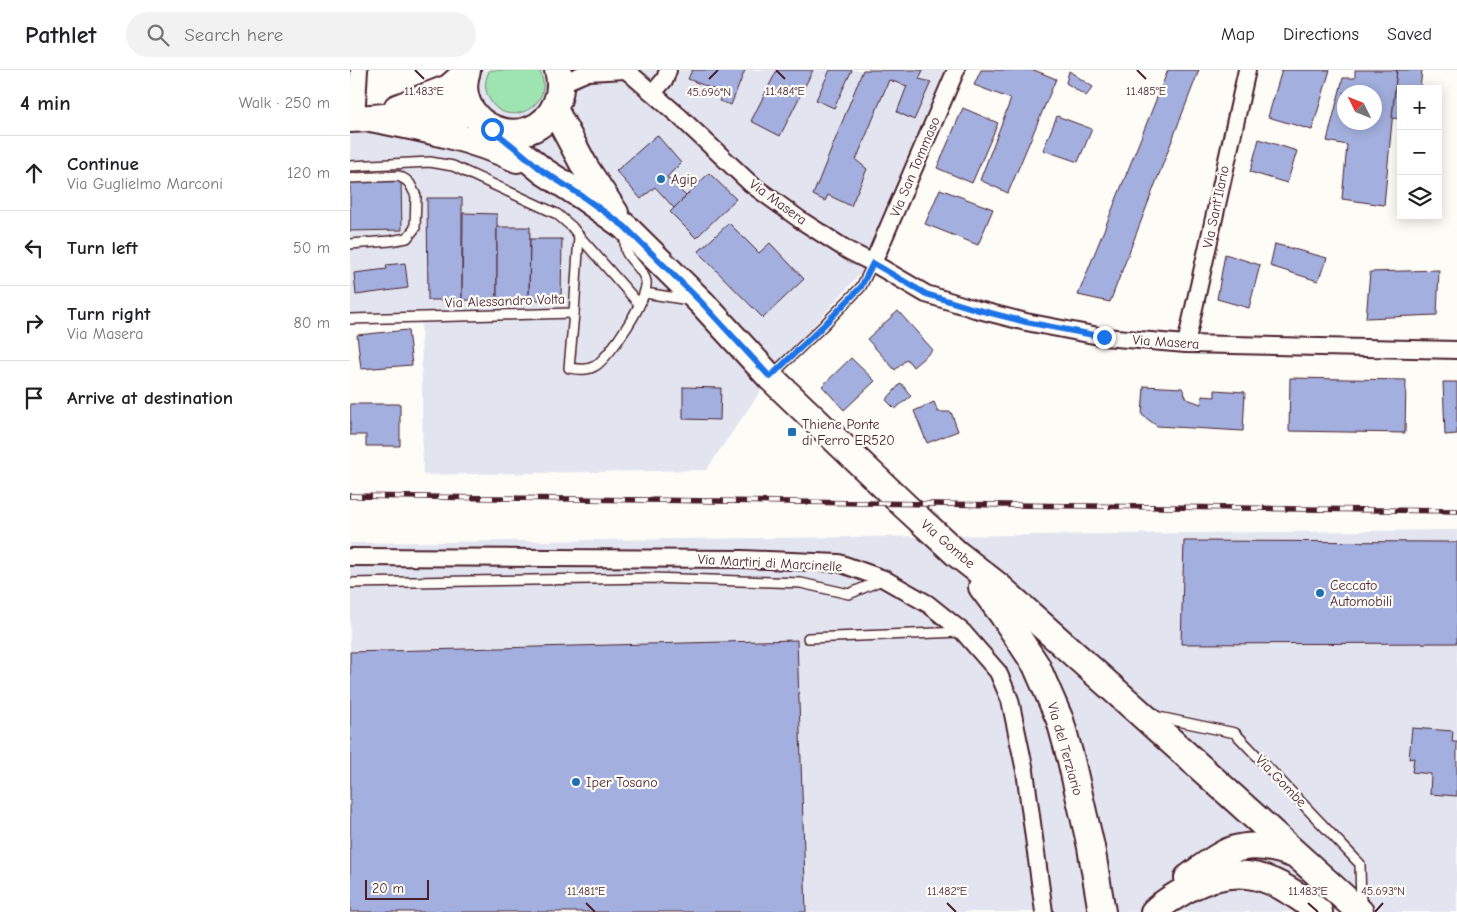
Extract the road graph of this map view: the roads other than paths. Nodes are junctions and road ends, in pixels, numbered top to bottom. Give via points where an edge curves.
1 (359, 70) edge
2 (626, 70) edge
3 (668, 70) edge
4 (956, 70) edge
5 (1247, 70) edge
6 (467, 71) edge
7 (559, 77) edge
8 (653, 93) junction
9 (554, 109) junction
10 (359, 118) edge
11 (483, 121) junction
12 (350, 166) edge
13 (543, 171) junction
14 (350, 178) edge
15 (624, 226) junction
16 (579, 236) junction
17 (350, 244) edge
18 (873, 263) junction
19 (645, 293) junction
20 (702, 303) junction
21 (639, 304) junction
22 (574, 313) junction
23 (350, 319) edge
24 (1186, 344) junction
25 (1457, 350) edge
26 (770, 377) junction
27 (956, 553) junction
28 (350, 557) edge
29 (884, 579) junction
30 (350, 582) edge
31 (962, 632) junction
32 (808, 638) dead end
33 (1140, 713) junction
34 (1300, 858) junction
35 (1155, 911) edge
36 (1044, 912) edge
37 (1102, 912) edge
38 (1319, 912) edge
39 (1361, 912) edge

1 - 10 street
2 - 7 street, Via Masera
2 - 8 street, Via Masera
3 - 8 street
4 - 18 street, Via San Tommaso
5 - 24 street, Via Sant'Ilario
6 - 10 main road via 449,88
6 - 11 main road via 466,98
7 - 9 main road via 560,92
8 - 18 street, Via Masera via 751,184 802,221
9 - 11 main road via 542,122 526,131 509,133
9 - 15 main road via 586,168
10 - 11 main road via 437,113
10 - 13 main road via 470,140
11 - 13 main road
12 - 16 lane via 430,162 452,166 557,214
13 - 15 main road
14 - 17 lane via 400,176 410,184 416,196 415,228 407,238
15 - 19 lane via 626,252 646,280
15 - 20 main road, Via Gombe
16 - 21 lane
16 - 22 lane, Via Alessandro Volta
18 - 24 street, Via Masera via 926,294 975,309 1104,337
18 - 26 lane via 861,287
19 - 20 lane
19 - 21 lane
20 - 26 main road, Via Gombe
21 - 22 lane via 606,358 583,370 569,368
22 - 23 lane, Via Alessandro Volta
24 - 25 street, Via Masera
26 - 27 main road, Via Gombe
27 - 33 main road, Via Gombe via 998,586
27 - 37 main road, Via del Terziario via 1036,665 1060,720 1089,838
28 - 29 street, Via Martiri di Marcinelle via 742,559 839,563
29 - 30 lane via 849,594 801,583 651,578
29 - 31 street, Via Martiri di Marcinelle via 928,604
31 - 32 lane
31 - 36 street, Via Martiri di Marcinelle via 998,672 1010,700 1025,771
33 - 34 main road, Via Gombe
33 - 39 lane, Via Gombe via 1235,733 1360,864
34 - 35 main road via 1271,848 1233,850 1177,886
34 - 39 main road, Via Gombe
35 - 38 main road via 1174,896 1203,881 1225,874 1242,874 1270,880

